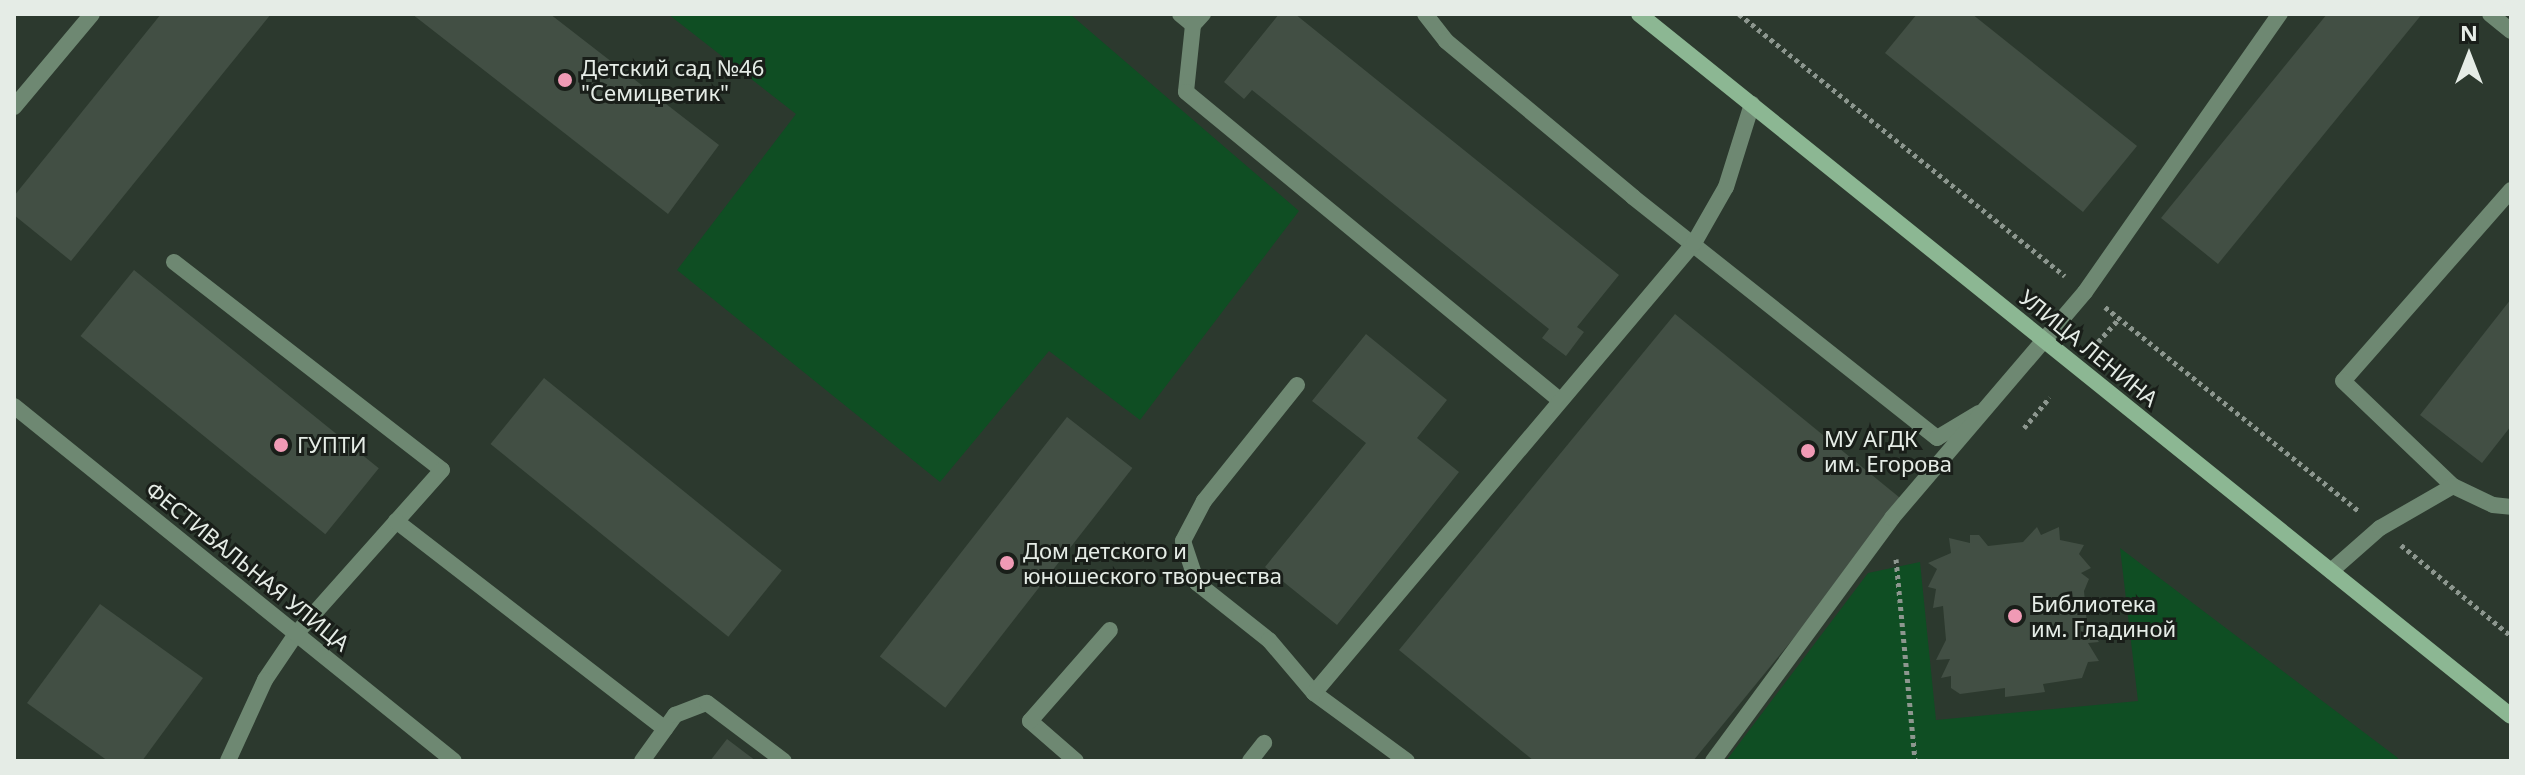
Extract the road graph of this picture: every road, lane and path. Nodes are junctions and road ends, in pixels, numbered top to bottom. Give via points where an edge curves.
1 (92, 14) edge
2 (1425, 14) edge
3 (1739, 14) edge
4 (2280, 14) edge
5 (2490, 14) edge
6 (1649, 17) edge
7 (1192, 18) edge
8 (2511, 31) edge
9 (1752, 104) junction
10 (14, 107) edge
11 (2511, 190) edge
12 (1694, 243) junction
13 (174, 262) dead end
14 (2085, 292) junction
15 (2119, 319) junction
16 (2042, 338) junction
17 (2098, 342) dead end
18 (1297, 385) dead end
19 (2050, 397) dead end
20 (1559, 399) junction
21 (1994, 404) junction
22 (14, 406) edge
23 (2024, 428) dead end
24 (2453, 486) junction
25 (2511, 507) edge
26 (1892, 518) junction
27 (396, 521) junction
28 (2380, 528) junction
29 (2331, 571) junction
30 (1110, 630) dead end
31 (296, 634) junction
32 (2511, 636) edge
33 (1314, 693) junction
34 (2511, 716) edge
35 (665, 729) junction
36 (1264, 743) dead end
37 (228, 761) edge
38 (454, 761) edge
39 (642, 761) edge
40 (784, 761) edge
41 (1076, 761) edge
42 (1250, 761) edge
43 (1407, 761) edge
44 (1713, 761) edge
45 (1915, 761) edge

1 - 10 street
2 - 12 street via 1446,41
3 - 14 path
4 - 14 street
5 - 8 street
6 - 9 street, УЛИЦА ЛЕНИНА
7 - 20 street via 1186,92
9 - 12 street via 1726,187
9 - 16 street, УЛИЦА ЛЕНИНА
11 - 24 street via 2343,381
12 - 20 street
12 - 21 street via 1937,438
13 - 27 street via 442,470
14 - 15 path
14 - 16 street
15 - 17 path
15 - 28 path
16 - 21 street
16 - 29 street, УЛИЦА ЛЕНИНА
18 - 33 street via 1204,501 1183,541 1197,583 1269,640
19 - 23 path
20 - 33 street
21 - 26 street
22 - 31 street, ФЕСТИВАЛЬНАЯ УЛИЦА
24 - 25 street via 2493,505
24 - 28 street
26 - 44 street
26 - 45 path
27 - 31 street
27 - 35 street
28 - 29 street
28 - 32 path
29 - 34 street, УЛИЦА ЛЕНИНА
30 - 41 street via 1030,721
31 - 37 street via 265,680
31 - 38 street, ФЕСТИВАЛЬНАЯ УЛИЦА
33 - 43 street
35 - 39 street
35 - 40 street via 675,715 707,703
36 - 42 street

